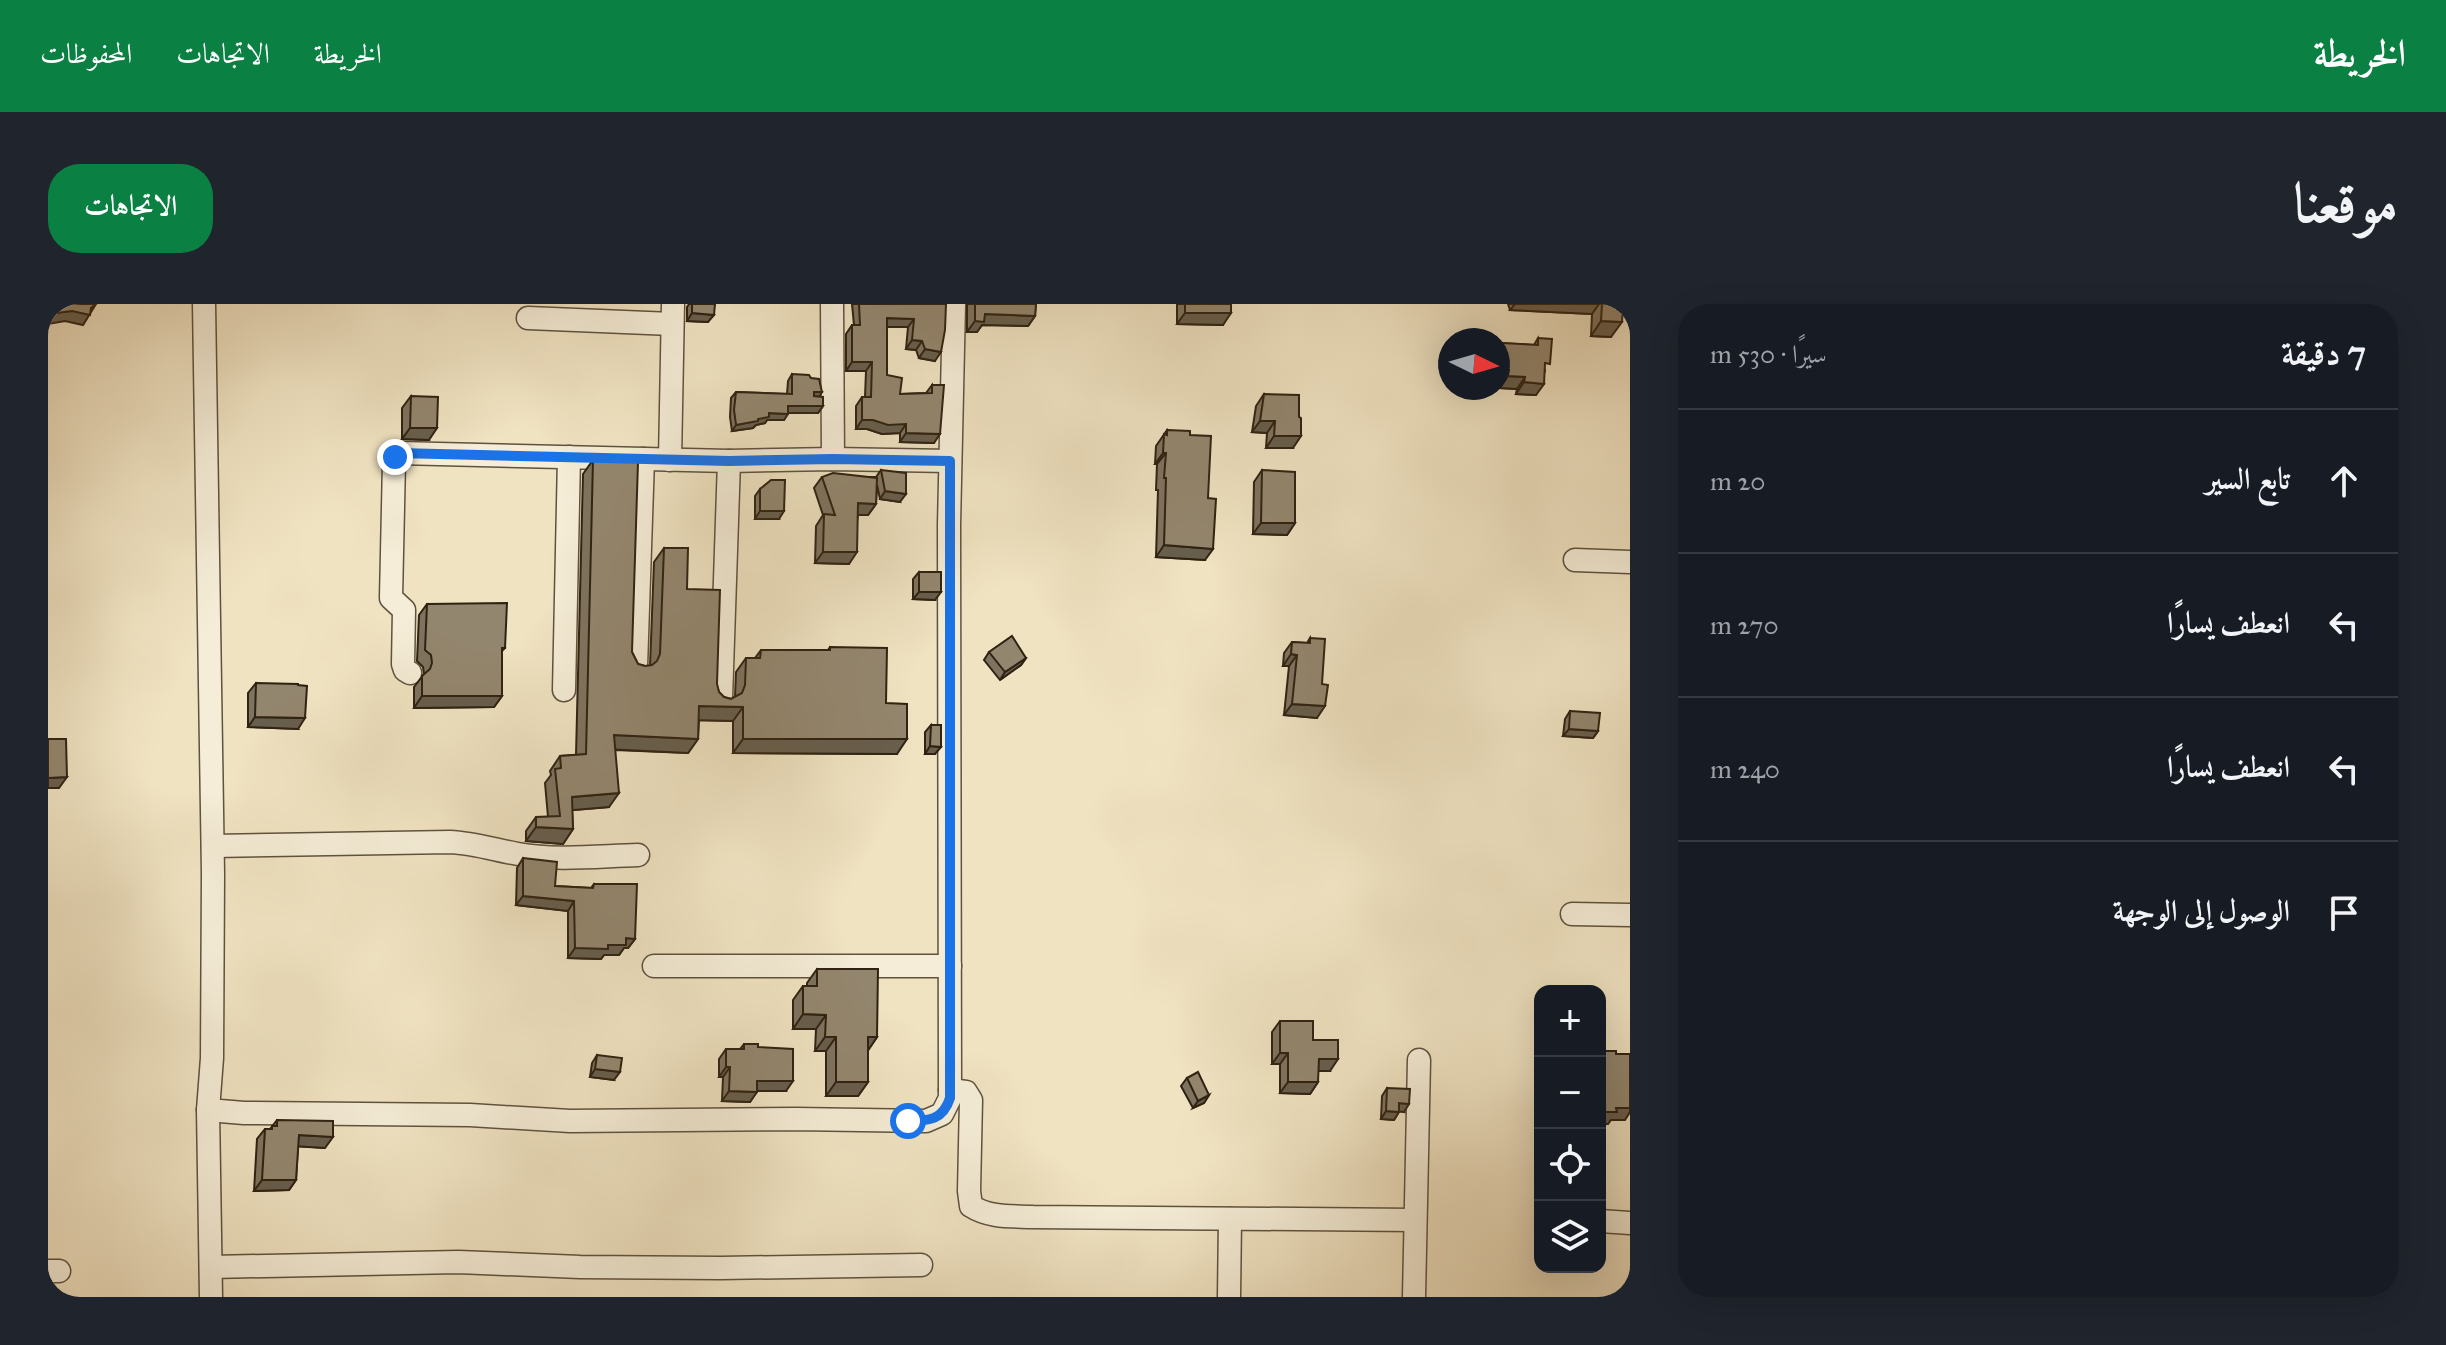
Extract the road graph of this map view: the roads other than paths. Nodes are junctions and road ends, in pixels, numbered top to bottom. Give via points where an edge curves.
1 (204, 304) edge
2 (832, 304) edge
3 (954, 304) edge
4 (672, 314) edge
5 (528, 318) dead end
6 (569, 457) junction
7 (643, 459) junction
8 (833, 459) junction
9 (670, 460) junction
10 (729, 461) junction
11 (950, 461) junction
12 (1575, 560) dead end
13 (1630, 562) edge
14 (636, 667) edge
15 (410, 673) dead end
16 (564, 690) dead end
17 (721, 699) edge
18 (213, 846) junction
19 (638, 855) dead end
20 (1572, 914) dead end
21 (1630, 915) edge
22 (654, 966) dead end
23 (950, 966) junction
24 (1419, 1060) dead end
25 (950, 1090) junction
26 (208, 1110) junction
27 (1230, 1219) junction
28 (1415, 1220) junction
29 (1606, 1221) edge
30 (1630, 1223) edge
31 (921, 1265) dead end
32 (211, 1267) junction
33 (211, 1297) edge
34 (1229, 1297) edge
35 (1414, 1297) edge

1 - 18 street
2 - 8 street
3 - 11 street
4 - 5 street
4 - 9 street
6 - 7 street
6 - 15 street via 397,454 391,598 404,610 403,664
6 - 16 street
7 - 9 street
7 - 14 street
8 - 10 street
8 - 11 street
9 - 10 street
10 - 17 street
11 - 23 street
12 - 13 street
18 - 19 street via 450,842 519,854
18 - 26 street
20 - 21 street
22 - 23 street
23 - 25 street
24 - 28 street
25 - 26 street via 948,1107 926,1121 570,1121
25 - 27 street via 966,1092 971,1100 969,1191 971,1206 982,1213
26 - 32 street
27 - 28 street
27 - 34 street
28 - 35 street
29 - 30 street
31 - 32 street via 721,1268 458,1262
32 - 33 street

